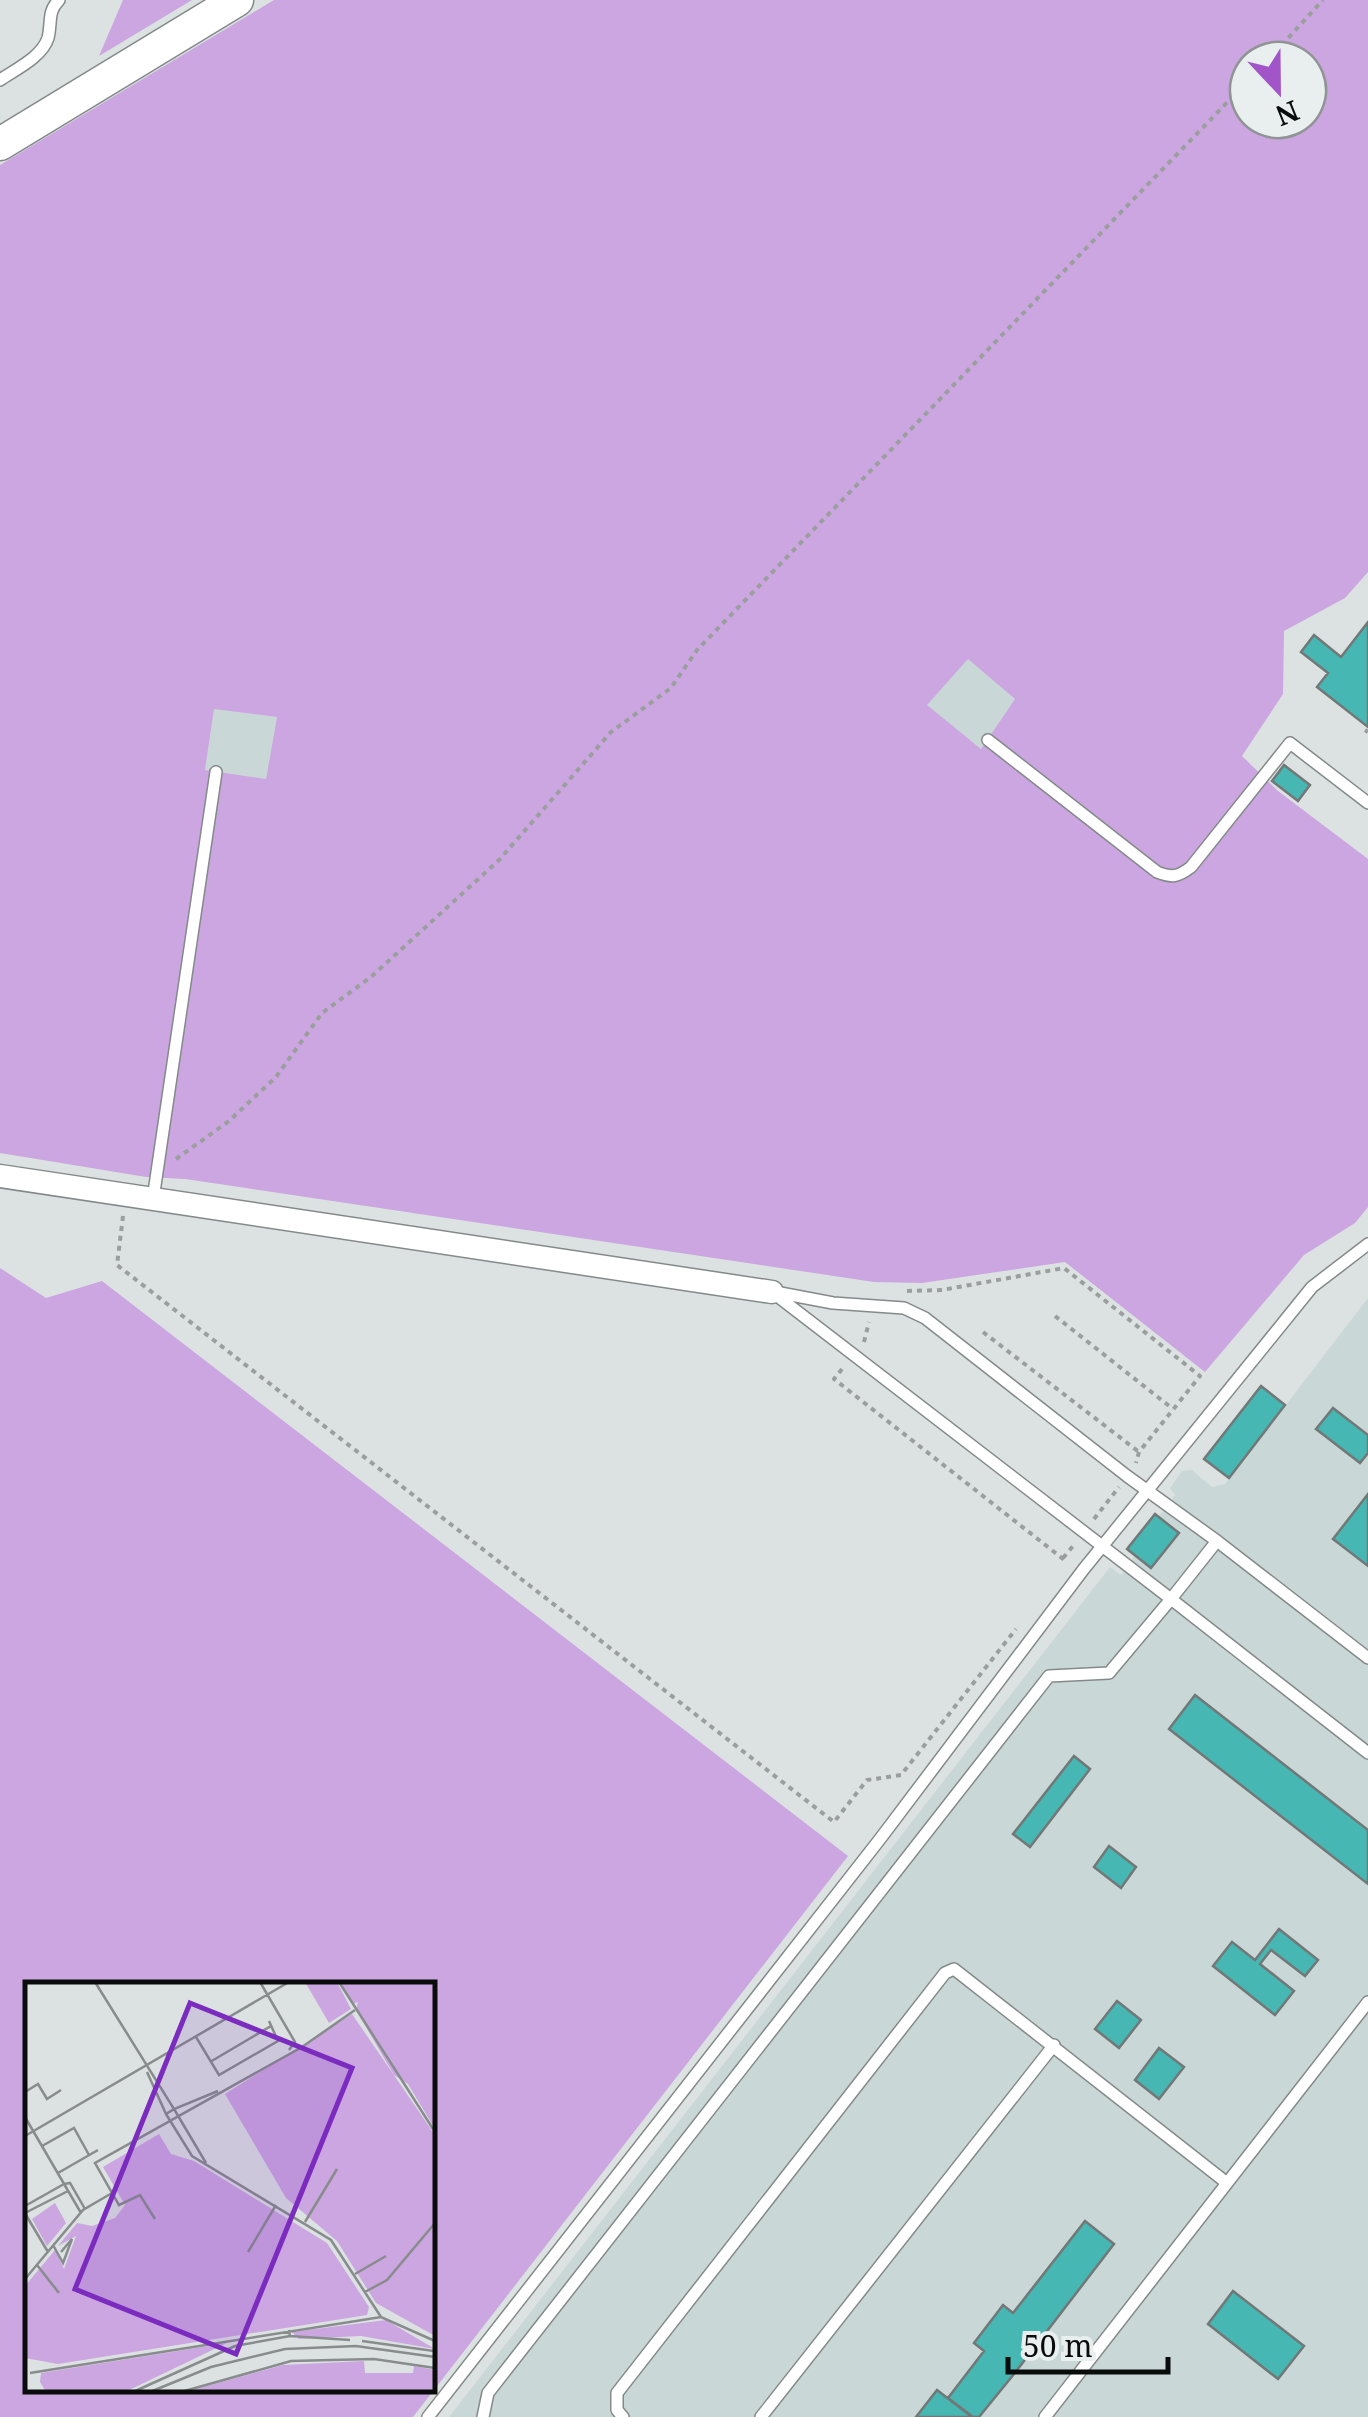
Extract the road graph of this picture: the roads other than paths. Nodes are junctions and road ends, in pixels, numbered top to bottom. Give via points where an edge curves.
1 (58, 0) edge
2 (237, 0) edge
3 (0, 80) edge
4 (0, 144) edge
5 (988, 740) dead end
6 (216, 772) dead end
7 (1368, 803) edge
8 (0, 1176) edge
9 (159, 1200) junction
10 (1368, 1244) edge
11 (772, 1292) junction
12 (1147, 1490) junction
13 (1217, 1541) junction
14 (1102, 1547) junction
15 (1171, 1599) junction
16 (1368, 1658) edge
17 (1368, 1753) edge
18 (1368, 2002) edge
19 (1054, 2045) junction
20 (1227, 2183) junction
21 (428, 2417) edge
22 (482, 2417) edge
23 (623, 2417) edge
24 (761, 2417) edge
25 (1045, 2417) edge

1 - 3 lane via 50,9 48,40
2 - 4 street
5 - 7 lane via 1169,877 1191,868 1290,743
6 - 9 lane via 158,1164
8 - 9 street
9 - 11 street
10 - 12 lane via 1312,1287
11 - 12 lane via 904,1308 924,1318
11 - 14 lane
12 - 13 lane
12 - 14 lane
13 - 15 lane
13 - 16 lane
14 - 15 lane
14 - 21 lane
15 - 17 lane
15 - 22 lane via 1109,1673 1049,1676 500,2378
18 - 20 lane
19 - 20 lane
19 - 23 lane via 962,1973 945,1973 617,2393
19 - 24 lane
20 - 25 lane

